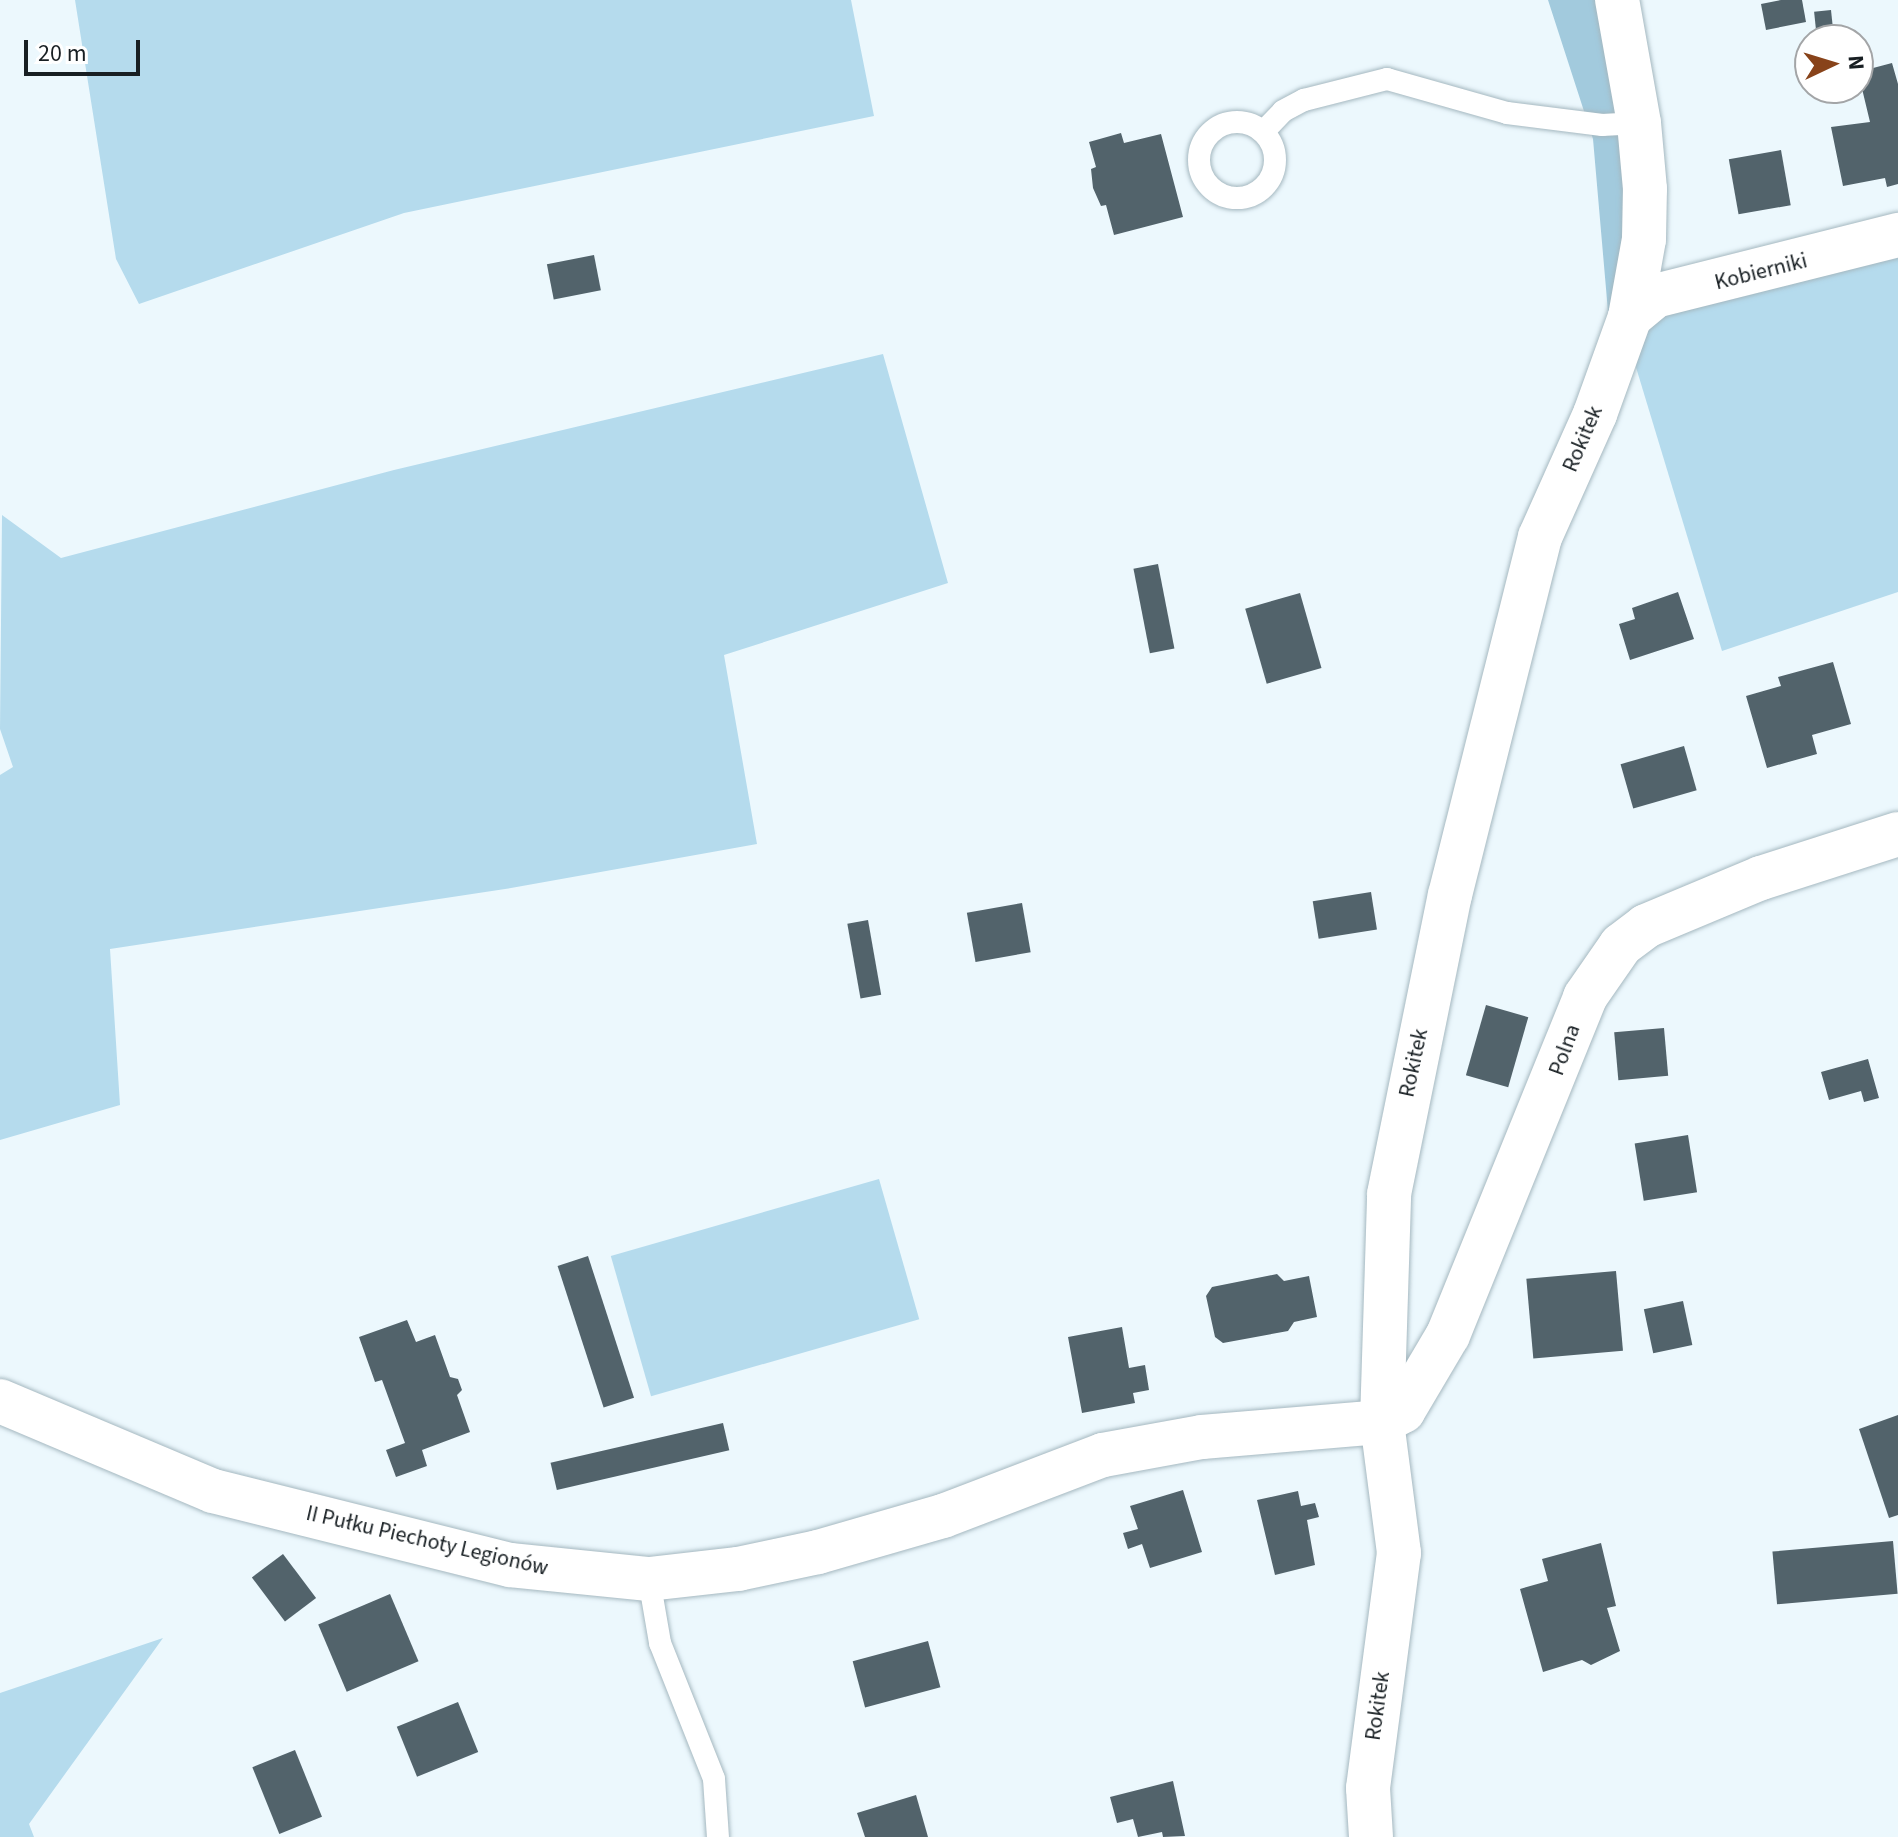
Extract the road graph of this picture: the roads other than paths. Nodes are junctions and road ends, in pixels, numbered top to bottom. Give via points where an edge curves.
1 (1617, 0) edge
2 (1639, 123) junction
3 (1263, 132) dead end
4 (1898, 235) edge
5 (1630, 317) junction
6 (1898, 834) edge
7 (0, 1401) edge
8 (1382, 1422) junction
9 (649, 1579) junction
10 (718, 1837) edge
11 (1371, 1837) edge

1 - 2 street, Rokitek
2 - 3 lane via 1561,122 1507,113 1387,79 1304,100 1283,111
2 - 5 street, Rokitek via 1644,239
4 - 5 street, Kobierniki via 1655,296
5 - 8 street, Rokitek via 1595,414 1540,537 1450,895 1389,1194
6 - 8 street, Polna via 1761,878 1646,926 1621,945 1585,997 1448,1335 1403,1411
7 - 9 street, II Pułku Piechoty Legionów via 213,1491 510,1565
8 - 9 street, II Pułku Piechoty Legionów via 1202,1437 1103,1455 943,1516 832,1548 738,1569
8 - 11 street, Rokitek via 1399,1553 1368,1788
9 - 10 lane via 660,1643 714,1779

